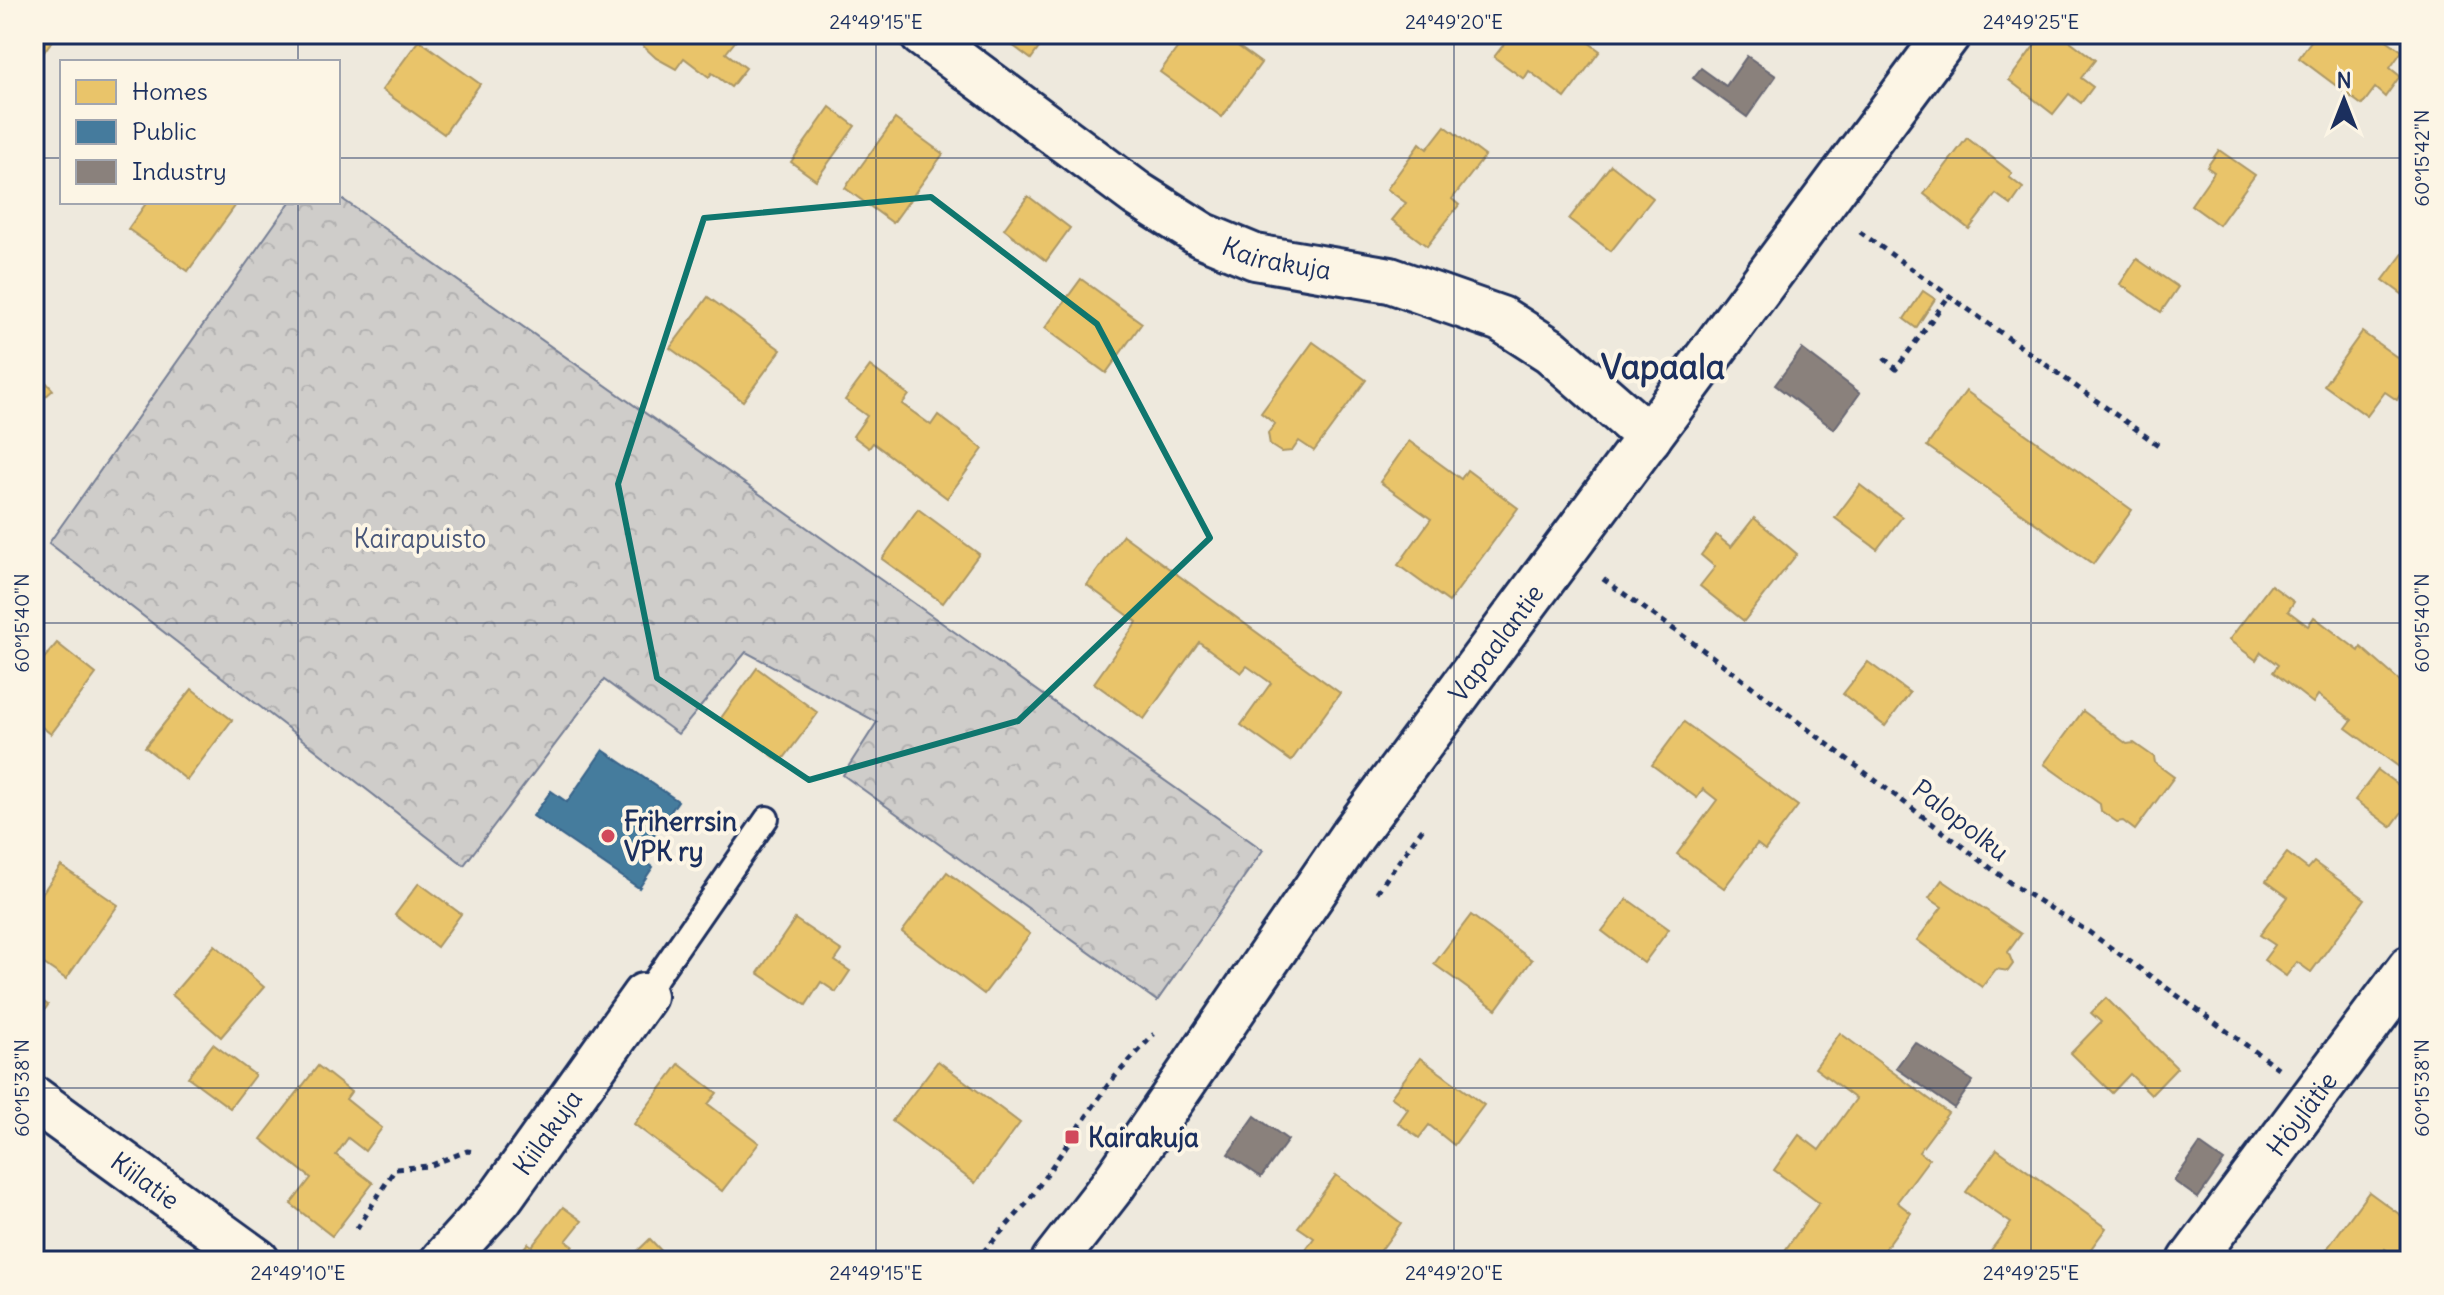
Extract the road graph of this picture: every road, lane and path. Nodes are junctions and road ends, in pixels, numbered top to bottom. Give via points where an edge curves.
1 (922, 34) edge
2 (1948, 34) edge
3 (1820, 204) junction
4 (1949, 296) junction
5 (1884, 358) dead end
6 (1649, 437) junction
7 (2161, 447) dead end
8 (1602, 578) dead end
9 (767, 818) dead end
10 (2410, 968) edge
11 (644, 996) joint
12 (2314, 1094) junction
13 (34, 1099) edge
14 (518, 1172) junction
15 (357, 1229) dead end
16 (257, 1261) edge
17 (443, 1261) edge
18 (1054, 1261) edge
19 (2191, 1261) edge

1 - 6 street, Kairakuja via 1137,194 1202,235 1255,257 1390,280 1501,319 1551,351
2 - 3 street, Vapaalantie
3 - 4 path
3 - 6 street, Vapaalantie
4 - 5 path via 1896,369
4 - 7 path
6 - 18 street, Vapaalantie via 1361,824 1113,1185
8 - 12 path, Palopolku via 2013,885 2176,992
9 - 11 lane
10 - 12 street, Höylätie
11 - 14 street, Kiilakuja
12 - 19 street, Höylätie
13 - 16 street, Kiilatie
14 - 15 path via 486,1153 467,1151 429,1166 395,1169
14 - 17 street, Kiilakuja

